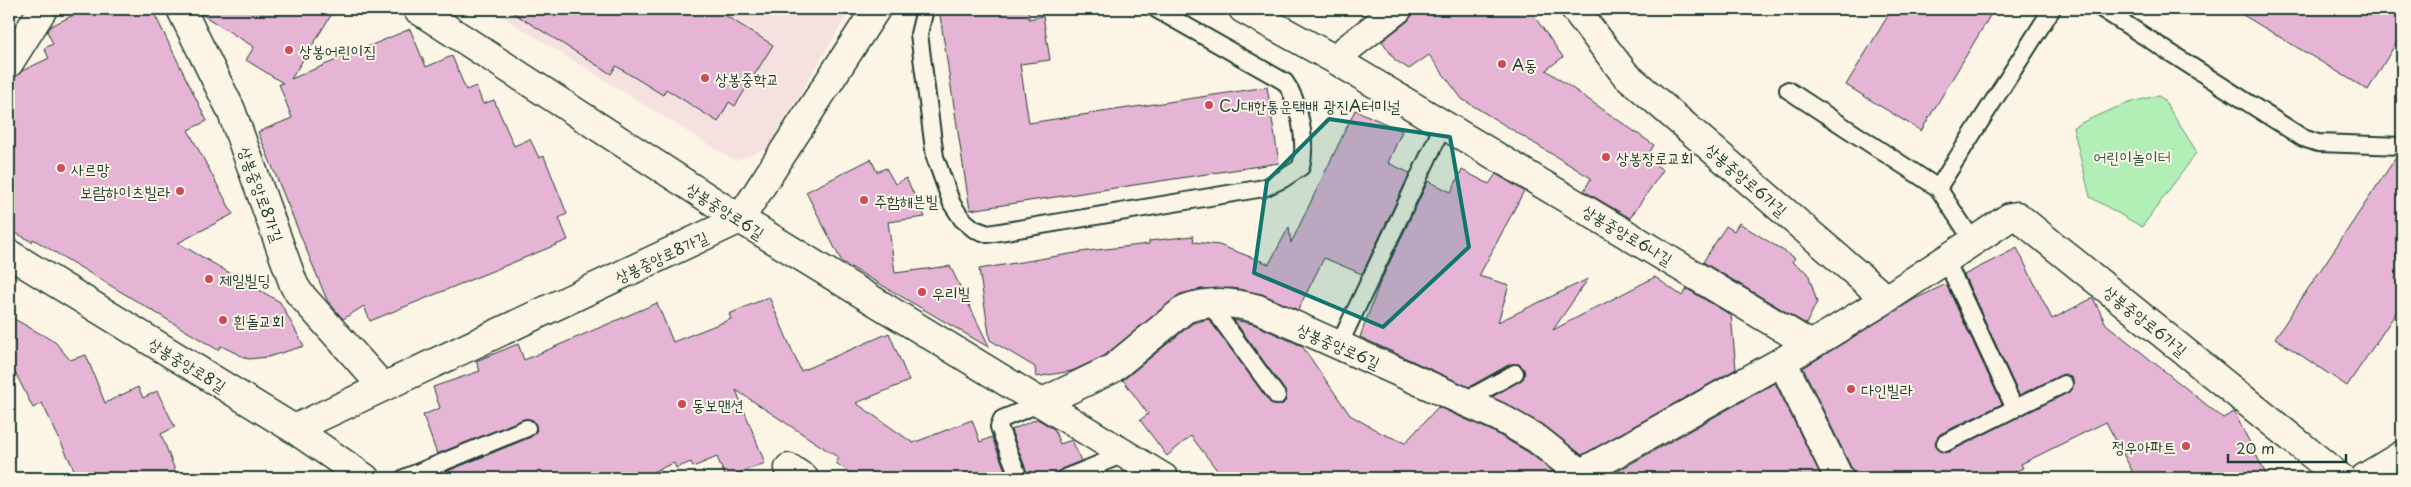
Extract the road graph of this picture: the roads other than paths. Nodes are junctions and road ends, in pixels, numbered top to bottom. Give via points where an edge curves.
1 (43, 9) edge
2 (182, 9) edge
3 (417, 9) edge
4 (876, 9) edge
5 (925, 9) edge
6 (1156, 9) edge
7 (1243, 9) edge
8 (1398, 9) edge
9 (1575, 9) edge
10 (2052, 9) edge
11 (2102, 9) edge
12 (1334, 59) junction
13 (9, 63) edge
14 (1788, 90) dead end
15 (1444, 124) junction
16 (2402, 146) edge
17 (1938, 188) junction
18 (740, 219) junction
19 (1973, 241) junction
20 (9, 254) edge
21 (1946, 260) junction
22 (1886, 299) junction
23 (1209, 303) junction
24 (1811, 345) junction
25 (1339, 346) junction
26 (1782, 361) junction
27 (1515, 373) dead end
28 (2064, 384) dead end
29 (383, 387) junction
30 (1277, 396) dead end
31 (1464, 401) junction
32 (1040, 403) junction
33 (2015, 409) junction
34 (527, 428) dead end
35 (294, 429) junction
36 (1945, 443) dead end
37 (1124, 454) junction
38 (2402, 455) edge
39 (1014, 477) edge
40 (1579, 477) edge
41 (365, 478) edge
42 (404, 478) edge
43 (1065, 478) edge
44 (1164, 478) edge
45 (1839, 478) edge
46 (2341, 478) edge
47 (2364, 478) edge

1 - 13 street
2 - 29 street, 상봉중앙로8가길 via 232,110 294,285
3 - 18 street, 상봉중앙로6길
4 - 18 street
5 - 6 lane via 919,34 936,157 952,204 962,219 974,229 988,234 1264,188 1301,167 1304,156 1298,108 1285,82
7 - 12 street, 상봉중앙로6나길
8 - 12 street
9 - 22 street, 상봉중앙로6가길 via 1625,74
10 - 17 lane
11 - 16 lane via 2302,138 2318,143
12 - 15 street, 상봉중앙로6나길
14 - 17 lane
15 - 24 street, 상봉중앙로6나길
15 - 25 lane
17 - 19 lane
18 - 29 street, 상봉중앙로8가길
18 - 32 street, 상봉중앙로6길
19 - 21 street, 상봉중앙로6가길
19 - 46 street, 상봉중앙로6가길 via 2010,217 2022,218
20 - 35 street, 상봉중앙로8길
21 - 22 street, 상봉중앙로6가길
21 - 33 lane
22 - 24 street, 상봉중앙로6가길
23 - 25 street, 상봉중앙로6길 via 1258,309
23 - 30 lane
23 - 32 street, 상봉중앙로6길 via 1178,313 1112,369
24 - 26 street, 상봉중앙로6가길
25 - 31 street, 상봉중앙로6길
26 - 40 street, 상봉중앙로6가길
26 - 45 street
27 - 31 lane
28 - 33 lane
29 - 35 street, 상봉중앙로8가길
31 - 40 street, 상봉중앙로6길 via 1537,439
32 - 37 street, 상봉중앙로6길
32 - 39 lane, 상봉중앙로6길 via 1000,422
33 - 36 lane
34 - 42 lane
35 - 41 street, 상봉중앙로8길
37 - 43 lane
37 - 44 street, 상봉중앙로6길
38 - 47 street

